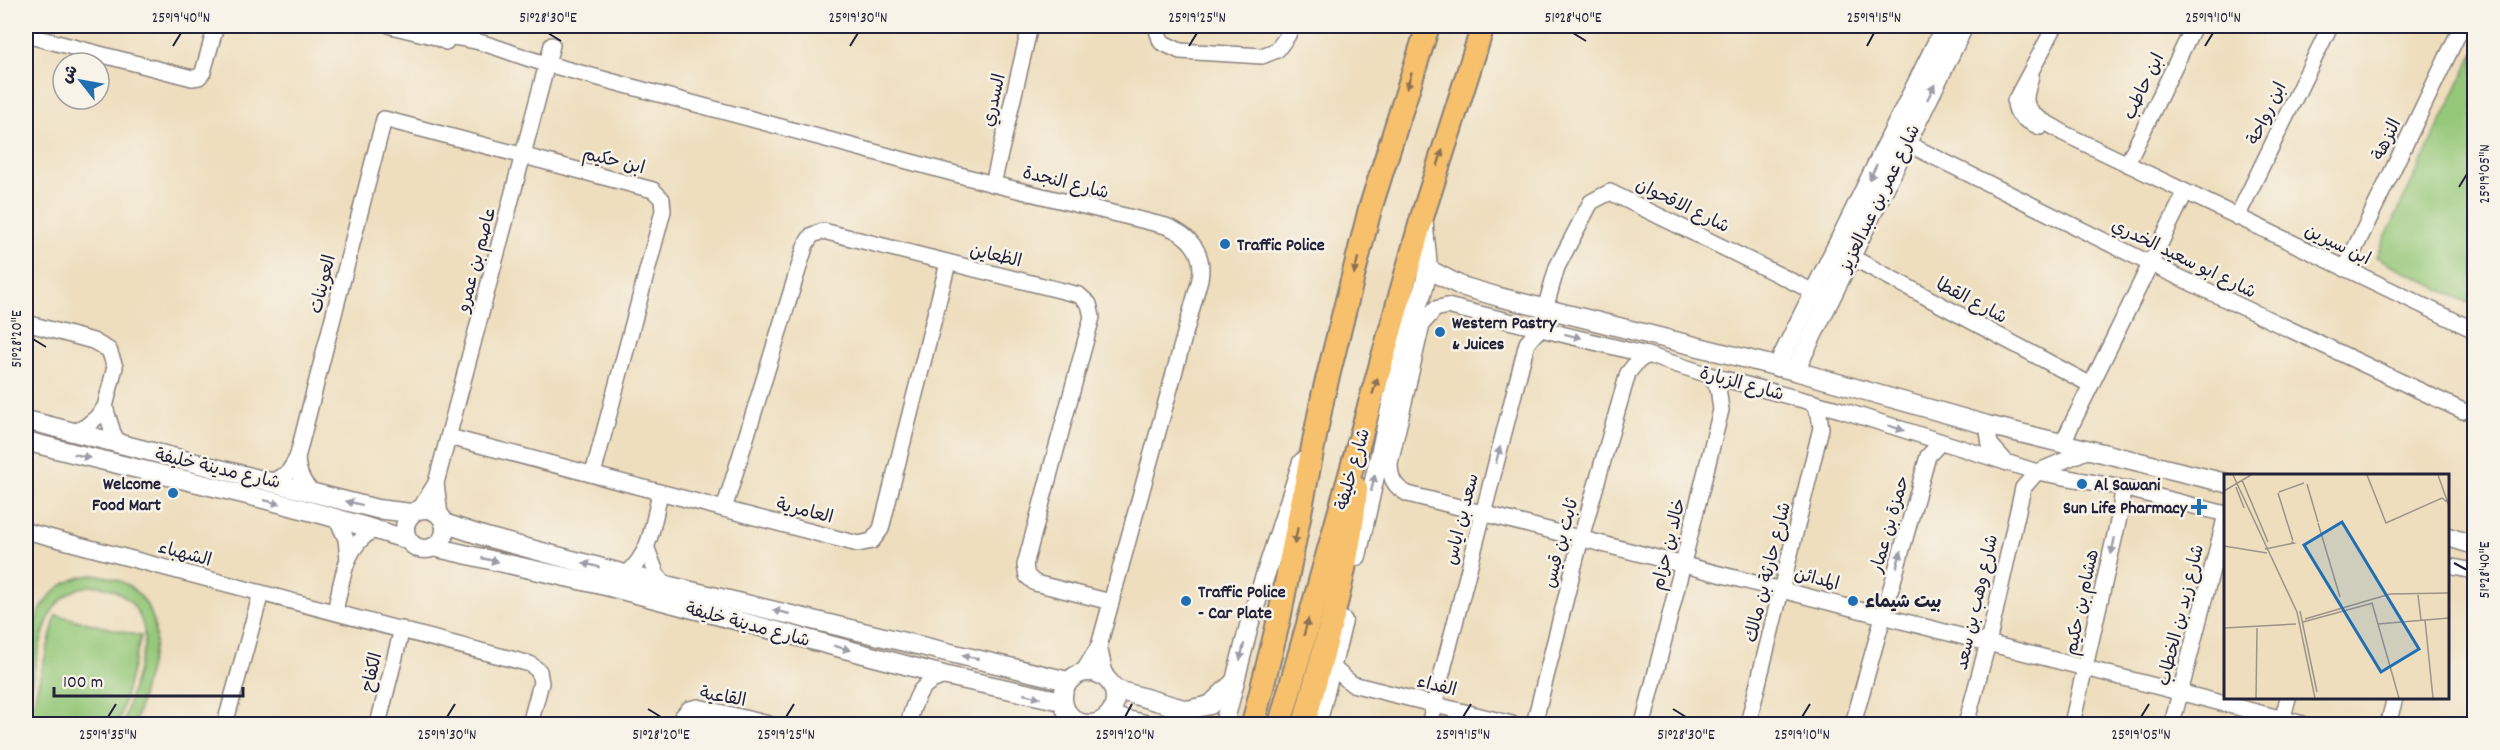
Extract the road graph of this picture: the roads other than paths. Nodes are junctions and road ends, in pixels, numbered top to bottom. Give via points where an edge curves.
1 (216, 26) edge
2 (391, 26) edge
3 (1030, 26) edge
4 (1158, 26) edge
5 (1291, 26) edge
6 (1428, 26) edge
7 (1484, 26) edge
8 (1945, 26) edge
9 (1964, 26) edge
10 (2055, 26) edge
11 (2194, 26) edge
12 (2330, 26) edge
13 (2462, 26) edge
14 (26, 35) edge
15 (552, 45) dead end
16 (547, 64) junction
17 (384, 119) joint
18 (1898, 140) junction
19 (523, 157) junction
20 (2127, 164) junction
21 (993, 184) junction
22 (2185, 193) junction
23 (1423, 214) junction
24 (2237, 217) junction
25 (1843, 253) junction
26 (948, 263) junction
27 (2151, 264) junction
28 (1428, 269) junction
29 (2345, 269) junction
30 (1461, 286) junction
31 (1822, 296) junction
32 (1422, 298) junction
33 (1545, 309) junction
34 (26, 323) edge
35 (1540, 328) junction
36 (2475, 330) edge
37 (1616, 347) junction
38 (1647, 355) junction
39 (1777, 367) junction
40 (1795, 371) junction
41 (1628, 373) junction
42 (1709, 375) junction
43 (2091, 385) junction
44 (1323, 396) junction
45 (1812, 402) junction
46 (105, 406) junction
47 (1840, 410) junction
48 (2463, 411) dead end
49 (26, 420) edge
50 (1986, 425) junction
51 (1821, 428) junction
52 (72, 433) junction
53 (449, 437) junction
54 (26, 441) edge
55 (1360, 442) junction
56 (1941, 442) junction
57 (2063, 442) junction
58 (120, 445) junction
59 (2091, 449) junction
60 (297, 458) junction
61 (2007, 463) junction
62 (2037, 472) junction
63 (593, 474) junction
64 (273, 481) junction
65 (2224, 482) edge
66 (436, 483) junction
67 (1394, 483) joint
68 (2023, 488) junction
69 (2123, 488) junction
70 (310, 490) junction
71 (660, 493) junction
72 (724, 509) junction
73 (416, 511) junction
74 (1483, 512) junction
75 (2224, 513) edge
76 (442, 519) junction
77 (338, 521) junction
78 (2224, 522) edge
79 (373, 530) junction
80 (26, 531) edge
81 (2449, 537) edge
82 (1581, 538) junction
83 (408, 540) junction
84 (2475, 545) edge
85 (433, 547) junction
86 (647, 549) junction
87 (348, 559) junction
88 (1684, 564) junction
89 (2449, 566) edge
90 (2475, 571) edge
91 (625, 574) junction
92 (666, 585) junction
93 (1783, 590) junction
94 (261, 593) junction
95 (1111, 602) junction
96 (335, 612) junction
97 (1883, 616) junction
98 (402, 629) junction
99 (1988, 643) junction
100 (1099, 646) junction
101 (898, 663) junction
102 (1332, 667) junction
103 (2086, 668) junction
104 (947, 676) junction
105 (1075, 676) junction
106 (1234, 681) junction
107 (1110, 683) junction
108 (1352, 684) junction
109 (2180, 693) junction
110 (916, 695) junction
111 (1325, 695) junction
112 (2288, 699) edge
113 (2394, 699) edge
114 (1062, 701) junction
115 (1434, 704) junction
116 (1072, 721) edge
117 (1099, 721) edge
118 (2282, 722) edge
119 (225, 724) edge
120 (378, 724) edge
121 (530, 724) edge
122 (680, 724) edge
123 (769, 724) edge
124 (908, 724) edge
125 (1144, 724) edge
126 (1224, 724) edge
127 (1252, 724) edge
128 (1280, 724) edge
129 (1304, 724) edge
130 (1317, 724) edge
131 (1429, 724) edge
132 (1512, 724) edge
133 (1534, 724) edge
134 (1643, 724) edge
135 (1748, 724) edge
136 (1853, 724) edge
137 (1966, 724) edge
138 (2072, 724) edge
139 (2172, 724) edge
140 (2303, 724) edge
141 (2388, 724) edge

1 - 14 street via 203,72 192,78
2 - 16 street, شارع النجدة via 464,39
3 - 21 street, السدري
4 - 5 street via 1161,42 1180,51 1262,56 1277,50
6 -> 44 main road via 1370,209
23 -> 7 main road, شارع خليفة
8 - 18 street, شارع عمر بن عبدالعزيز
18 -> 9 street, شارع عمر بن عبدالعزيز
10 - 20 street, ابن سيرين via 2031,75 2027,106 2063,133
11 - 20 street, ابن حاطب
12 - 24 street, ابن رواحة
13 - 29 street, النزهة
15 - 16 street, عاصم بن عمرو
16 - 19 street, عاصم بن عمرو
16 - 21 street, شارع النجدة
17 - 19 street, ابن حكيم
17 - 60 street, العوينات
18 - 25 street, شارع عمر بن عبدالعزيز
18 - 27 street, شارع ابو سعيد الخدري
19 - 53 street, عاصم بن عمرو
19 - 63 street, ابن حكيم via 653,190 662,200 663,211
20 - 22 street, ابن سيرين
21 - 95 street, شارع النجدة via 1172,229 1189,239 1199,255 1200,279
22 - 24 street, ابن سيرين
22 - 27 street
23 - 28 street, شارع خليفة
55 -> 23 main road, شارع خليفة
24 - 29 street, ابن سيرين
25 - 31 street, شارع عمر بن عبدالعزيز
25 - 43 street, شارع القطا
26 - 72 street, الظعاين via 823,231 812,235
26 - 72 street, العامرية via 881,529 872,541 858,544
26 - 95 street, الظعاين via 1079,295 1089,304 1092,317 1025,565 1035,583
27 - 43 street
27 - 48 street, شارع ابو سعيد الخدري
28 - 30 street, شارع الزبارة
28 - 32 street, شارع خليفة
29 - 36 street, ابن سيرين
30 - 32 street
30 - 33 street, شارع الزبارة
31 - 33 street, شارع الاقحوان via 1611,192 1592,202 1557,267
31 - 39 street, شارع عمر بن عبدالعزيز
31 - 40 street, شارع عمر بن عبدالعزيز
102 -> 32 street, شارع خليفة via 1408,330
33 - 39 street, شارع الزبارة
34 - 46 street via 93,341 109,350 115,367
35 -> 37 street, شارع الزبارة
35 - 67 street, شارع الزبارة via 1456,306 1435,309 1428,316 1422,324 1390,463
74 -> 35 street, سعد بن اياس via 1527,343
37 - 38 street, شارع الزبارة
37 - 41 street via 1625,358
38 - 41 street
38 - 42 street, شارع الزبارة
39 - 40 street, شارع الزبارة
40 - 50 street, شارع الزبارة
41 - 82 street, ثابت بن قيس
42 - 45 street, شارع الزبارة
42 - 88 street, خالد بن حزام via 1721,395 1721,410
43 - 57 street
44 -> 106 street
44 -> 127 main road via 1279,620
45 - 47 street, شارع الزبارة
45 - 51 street
46 - 52 street via 96,418
46 - 58 street via 112,433
47 - 51 street
47 -> 56 street, شارع الزبارة
49 - 52 street, شارع مدينة خليفة
50 - 57 street, شارع الزبارة
50 - 61 street via 1990,444
51 - 93 street, شارع حارثة بن مالك
52 - 58 street, شارع مدينة خليفة
53 - 63 street, العامرية
53 - 66 street, عاصم بن عمرو
54 -> 77 street, شارع مدينة خليفة
128 -> 55 main road, شارع خليفة
55 - 129 main road via 1353,519
56 - 61 street, شارع الزبارة
97 -> 56 street, حمزة بن عمار via 1928,456
57 - 59 street, شارع الزبارة
58 - 64 street, شارع مدينة خليفة
59 - 62 street, شارع وهب بن سعد
59 - 65 street, شارع الزبارة
60 - 64 street via 288,472
60 - 70 street via 302,481
61 - 62 street, شارع الزبارة
61 - 68 street
62 - 68 street, شارع وهب بن سعد
62 - 69 street, شارع الزبارة
63 - 71 street, العامرية
64 - 70 street, شارع مدينة خليفة
66 - 73 street, عاصم بن عمرو
66 - 76 street, عاصم بن عمرو
67 - 74 street, المدائن via 1408,494
68 - 99 street, شارع وهب بن سعد
69 - 75 street, شارع الزبارة
69 -> 103 street, هشام بن حكيم
73 -> 70 street, شارع مدينة خليفة via 377,509
71 - 72 street, العامرية
71 - 86 street
73 - 76 street via 431,509
73 - 83 street via 404,526
74 - 82 street, المدائن
74 - 115 street, سعد بن اياس
76 - 85 street via 443,537
91 -> 76 street, شارع مدينة خليفة via 486,537
77 - 79 street, شارع مدينة خليفة
77 - 87 street via 346,539
78 - 109 street, شارع زيد بن الخطاب
79 - 83 street, شارع مدينة خليفة
79 - 87 street via 357,542
80 - 94 street, الشهباء
81 - 84 street
82 - 88 street, المدائن
82 - 133 street, ثابت بن قيس
83 - 85 street via 422,549
85 -> 101 street, شارع مدينة خليفة via 610,587
86 - 91 street
86 - 92 street via 657,575
87 - 96 street
88 - 93 street, المدائن
88 - 134 street, خالد بن حزام
89 - 90 street
91 - 92 street, شارع مدينة خليفة
105 -> 92 street, شارع مدينة خليفة
93 - 97 street, المدائن
93 - 135 street, شارع حارثة بن مالك
94 - 96 street, الشهباء
94 - 119 street
95 - 100 street, شارع النجدة
96 - 98 street, الشهباء
97 - 99 street, المدائن
97 - 136 street, حمزة بن عمار
98 - 120 street, الكفاح
98 - 121 street, الشهباء via 530,664 539,671 541,683
99 - 103 street, المدائن
99 - 137 street, شارع وهب بن سعد
100 - 105 street, شارع النجدة
100 - 107 street, شارع النجدة
101 - 104 street, شارع مدينة خليفة
101 - 110 street via 912,677
102 - 108 street, الفداء
102 - 111 street, شارع خليفة
103 - 109 street, المدائن
103 - 138 street, هشام بن حكيم
104 - 110 street via 935,678
104 -> 114 street, شارع مدينة خليفة
105 - 107 street via 1099,673
105 - 114 street via 1062,694
106 - 107 street via 1210,705 1187,710
106 - 126 street
107 - 117 street via 1115,700
108 - 111 street
108 - 115 street, الفداء
109 - 118 street, المدائن
109 - 139 street, شارع زيد بن الخطاب
110 - 124 street
111 - 130 street, شارع خليفة
112 - 118 street
113 - 141 street
114 - 116 street
115 - 131 street, سعد بن اياس
115 - 132 street, الفداء
116 - 117 street
117 - 125 street
118 - 140 street, المدائن
122 - 123 street, القاعية via 689,709 698,707

